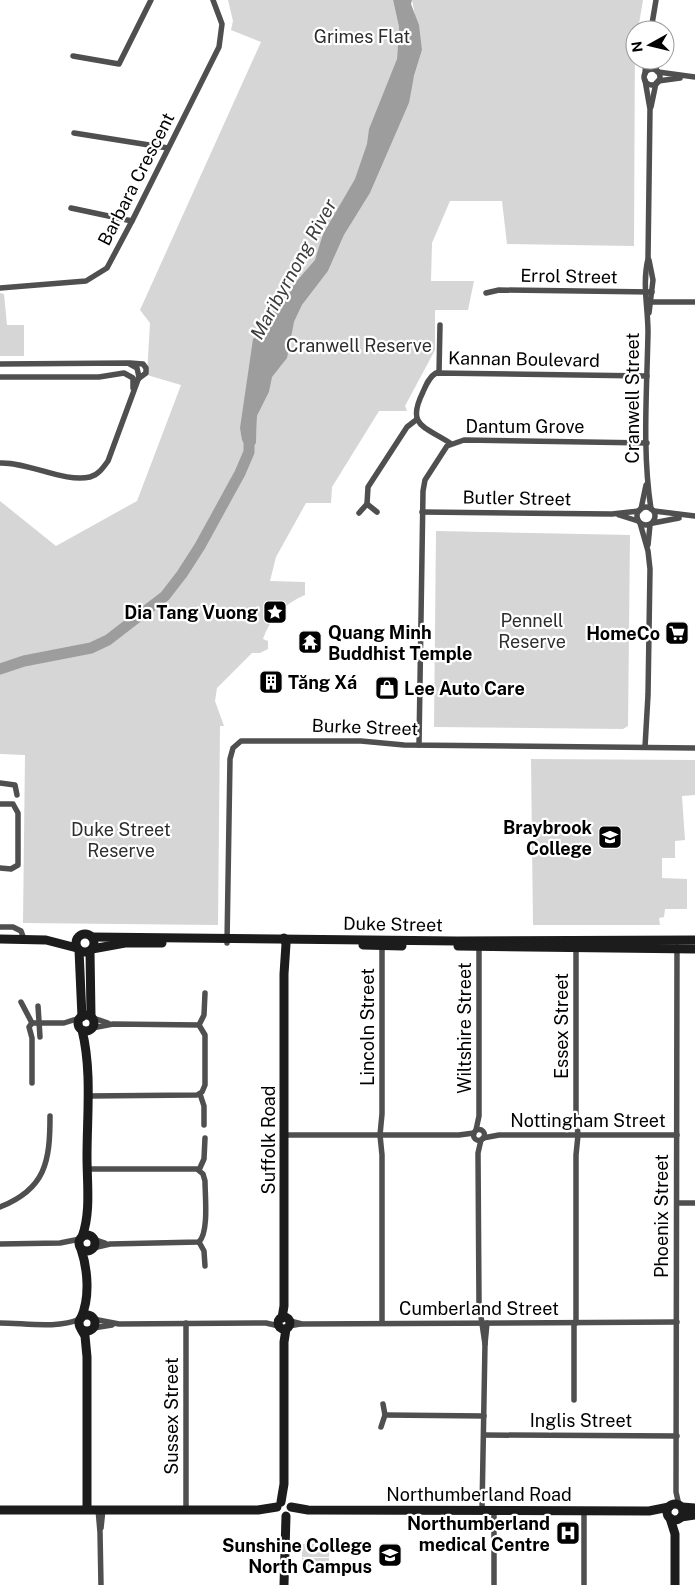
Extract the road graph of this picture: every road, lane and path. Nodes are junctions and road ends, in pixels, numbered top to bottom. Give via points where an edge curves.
1 (151, 0) edge
2 (213, 0) edge
3 (656, 0) edge
4 (653, 20) edge
5 (73, 56) dead end
6 (645, 70) edge
7 (658, 72) junction
8 (645, 77) junction
9 (685, 77) junction
10 (695, 77) edge
11 (657, 82) junction
12 (650, 109) junction
13 (74, 133) dead end
14 (168, 148) junction
15 (71, 208) dead end
16 (132, 221) junction
17 (648, 259) junction
18 (0, 288) edge
19 (645, 292) junction
20 (652, 292) junction
21 (486, 293) dead end
22 (648, 302) junction
23 (695, 302) edge
24 (440, 325) dead end
25 (0, 364) edge
26 (439, 373) junction
27 (647, 376) junction
28 (0, 377) edge
29 (132, 398) junction
30 (416, 420) junction
31 (450, 443) junction
32 (647, 443) junction
33 (0, 463) edge
34 (646, 480) junction
35 (367, 504) junction
36 (640, 510) junction
37 (652, 510) junction
38 (377, 512) dead end
39 (422, 512) junction
40 (359, 513) dead end
41 (612, 514) junction
42 (686, 516) junction
43 (695, 516) edge
44 (639, 522) junction
45 (652, 524) junction
46 (648, 551) junction
47 (419, 745) junction
48 (645, 747) junction
49 (695, 748) edge
50 (0, 783) edge
51 (17, 795) dead end
52 (0, 804) edge
53 (0, 868) edge
54 (0, 927) edge
55 (79, 936) junction
56 (92, 937) junction
57 (0, 938) edge
58 (24, 939) junction
59 (676, 939) junction
60 (695, 940) edge
61 (227, 941) junction
62 (284, 942) junction
63 (382, 943) junction
64 (479, 943) junction
65 (576, 943) junction
66 (78, 949) junction
67 (677, 949) junction
68 (695, 949) edge
69 (91, 950) junction
70 (205, 993) dead end
71 (21, 1002) dead end
72 (38, 1006) dead end
73 (32, 1023) junction
74 (40, 1023) junction
75 (86, 1023) junction
76 (113, 1024) junction
77 (199, 1025) junction
78 (40, 1037) dead end
79 (32, 1083) dead end
80 (200, 1094) junction
81 (87, 1096) junction
82 (50, 1116) dead end
83 (204, 1125) dead end
84 (284, 1135) junction
85 (382, 1135) junction
86 (478, 1135) junction
87 (576, 1135) junction
88 (677, 1135) junction
89 (205, 1138) dead end
90 (87, 1169) junction
91 (199, 1170) junction
92 (87, 1203) junction
93 (677, 1203) junction
94 (695, 1203) edge
95 (0, 1207) edge
96 (199, 1242) junction
97 (81, 1243) junction
98 (0, 1244) edge
99 (92, 1244) junction
100 (205, 1266) dead end
101 (87, 1277) junction
102 (0, 1323) edge
103 (86, 1323) junction
104 (186, 1323) junction
105 (284, 1323) junction
106 (575, 1323) junction
107 (119, 1324) junction
108 (382, 1324) junction
109 (482, 1324) junction
110 (677, 1324) junction
111 (574, 1400) dead end
112 (383, 1404) dead end
113 (385, 1415) junction
114 (484, 1416) junction
115 (381, 1427) dead end
116 (484, 1435) junction
117 (676, 1436) junction
118 (676, 1506) junction
119 (695, 1508) edge
120 (87, 1509) junction
121 (100, 1509) junction
122 (186, 1509) junction
123 (0, 1510) edge
124 (284, 1510) junction
125 (488, 1510) junction
126 (584, 1510) junction
127 (649, 1511) junction
128 (695, 1514) edge
129 (675, 1518) junction
130 (101, 1585) edge
131 (284, 1585) edge
132 (494, 1585) edge
133 (584, 1585) edge
134 (675, 1585) edge

1 - 5 street via 119,64
2 - 14 street, Barbara Crescent via 222,24 219,47
3 - 4 street
6 - 8 street, Cranwell Street
7 - 8 street via 651,69
7 - 9 street
7 - 11 street, Cranwell Street
8 - 11 street via 649,84
8 - 12 street, Cranwell Street
9 - 10 street
9 - 11 street
11 - 12 street, Cranwell Street
12 - 17 street, Cranwell Street
13 - 14 street
14 - 16 street, Barbara Crescent
15 - 16 street
16 - 18 street, Barbara Crescent via 114,258 96,277 75,283
17 - 19 street, Cranwell Street
17 - 20 street, Cranwell Street
19 - 20 street, Errol Street
19 - 21 street, Errol Street via 499,290
19 - 22 street, Cranwell Street
20 - 22 street, Cranwell Street
22 - 23 street
22 - 27 street, Cranwell Street
24 - 26 street
25 - 29 street via 128,363 137,368 138,379
26 - 27 street, Kannan Boulevard
26 - 30 street, Kannan Boulevard via 428,381 415,407
27 - 32 street, Cranwell Street
28 - 29 street via 99,377 124,373 133,378
29 - 33 street via 108,461 91,477 64,475 15,462
30 - 31 street
30 - 35 street via 407,427 368,487
31 - 32 street, Dantum Grove via 464,440
31 - 39 street, Dantum Grove via 425,480
32 - 34 street, Cranwell Street
34 - 36 street, Cranwell Street
34 - 37 street, Cranwell Street
35 - 38 street
35 - 40 street
36 - 37 street via 646,507
36 - 41 street, Butler Street
36 - 44 street
37 - 42 street
37 - 45 street via 655,517
39 - 41 street, Butler Street
39 - 47 street, Dantum Grove
41 - 44 street, Butler Street
42 - 43 street
42 - 45 street
44 - 45 street via 644,526
44 - 46 street
45 - 46 street
46 - 48 street via 650,600
47 - 48 street, Burke Street
47 - 61 street, Burke Street via 361,740 251,740 235,745 230,759
48 - 49 street, Burke Street
50 - 51 street via 15,785
52 - 53 street via 13,804 17,808 18,864 12,869
54 - 58 street via 14,927 21,931
55 - 56 street
55 - 58 street
55 - 66 street via 76,942
56 - 61 street, Duke Street
56 - 69 street via 94,944
57 - 58 street
58 - 66 street via 46,940
59 - 60 street, Duke Street
59 - 65 street, Duke Street
59 - 67 street, Phoenix Street
61 - 62 street, Duke Street
61 - 69 street, Duke Street via 125,943
62 - 63 street, Duke Street
62 - 84 street, Suffolk Road
63 - 64 street, Duke Street
63 - 85 street, Lincoln Street
64 - 65 street, Duke Street
64 - 86 street, Wiltshire Street
65 - 67 street, Duke Street
65 - 87 street, Essex Street
66 - 69 street via 84,952
66 - 75 street
67 - 68 street, Duke Street
67 - 88 street, Phoenix Street
69 - 75 street
70 - 77 street via 204,1015
71 - 73 street
72 - 74 street
73 - 74 street
73 - 79 street via 29,1028
74 - 75 street
74 - 78 street
75 - 76 street
75 - 76 street
75 - 81 street
76 - 77 street
77 - 80 street via 205,1035 205,1085
80 - 81 street
80 - 83 street
81 - 90 street
82 - 95 street via 49,1154 42,1175 27,1192
84 - 85 street, Nottingham Street
84 - 105 street, Suffolk Road
85 - 86 street, Nottingham Street
85 - 108 street, Lincoln Street
86 - 87 street, Nottingham Street
86 - 109 street, Wiltshire Street via 478,1304
87 - 88 street, Nottingham Street
87 - 106 street, Essex Street
88 - 93 street, Phoenix Street
89 - 91 street via 204,1159
90 - 91 street
90 - 92 street
91 - 96 street via 205,1181 205,1229
92 - 97 street
92 - 99 street
93 - 94 street
93 - 110 street, Phoenix Street
96 - 99 street
96 - 100 street via 204,1251
97 - 98 street
97 - 99 street via 86,1236
97 - 99 street via 86,1251
97 - 101 street
99 - 101 street
101 - 103 street
102 - 103 street, Cumberland Street
103 - 107 street, Cumberland Street
103 - 107 street, Cumberland Street
103 - 120 street
104 - 105 street, Cumberland Street
104 - 107 street, Cumberland Street
104 - 122 street, Sussex Street
105 - 108 street, Cumberland Street
105 - 124 street, Suffolk Road
106 - 109 street, Cumberland Street
106 - 110 street, Cumberland Street
106 - 111 street, Essex Street
108 - 109 street, Cumberland Street
109 - 114 street, Wiltshire Street
110 - 117 street, Phoenix Street
112 - 113 street
113 - 114 street
113 - 115 street
114 - 116 street, Wiltshire Street
116 - 117 street, Inglis Street
116 - 125 street, Wiltshire Street via 484,1486
117 - 118 street, Phoenix Street
118 - 119 street, Northumberland Road
118 - 127 street, Northumberland Road
118 - 129 street via 683,1512
118 - 129 street via 668,1512
120 - 121 street, Northumberland Road
120 - 123 street, Northumberland Road
121 - 122 street, Northumberland Road
121 - 130 street
122 - 124 street, Northumberland Road
124 - 125 street, Northumberland Road
124 - 131 street, Suffolk Road
125 - 126 street, Northumberland Road
125 - 132 street, Wiltshire Street
126 - 127 street, Northumberland Road
126 - 133 street
127 - 129 street, Northumberland Road
128 - 129 street, Northumberland Road
129 - 134 street

